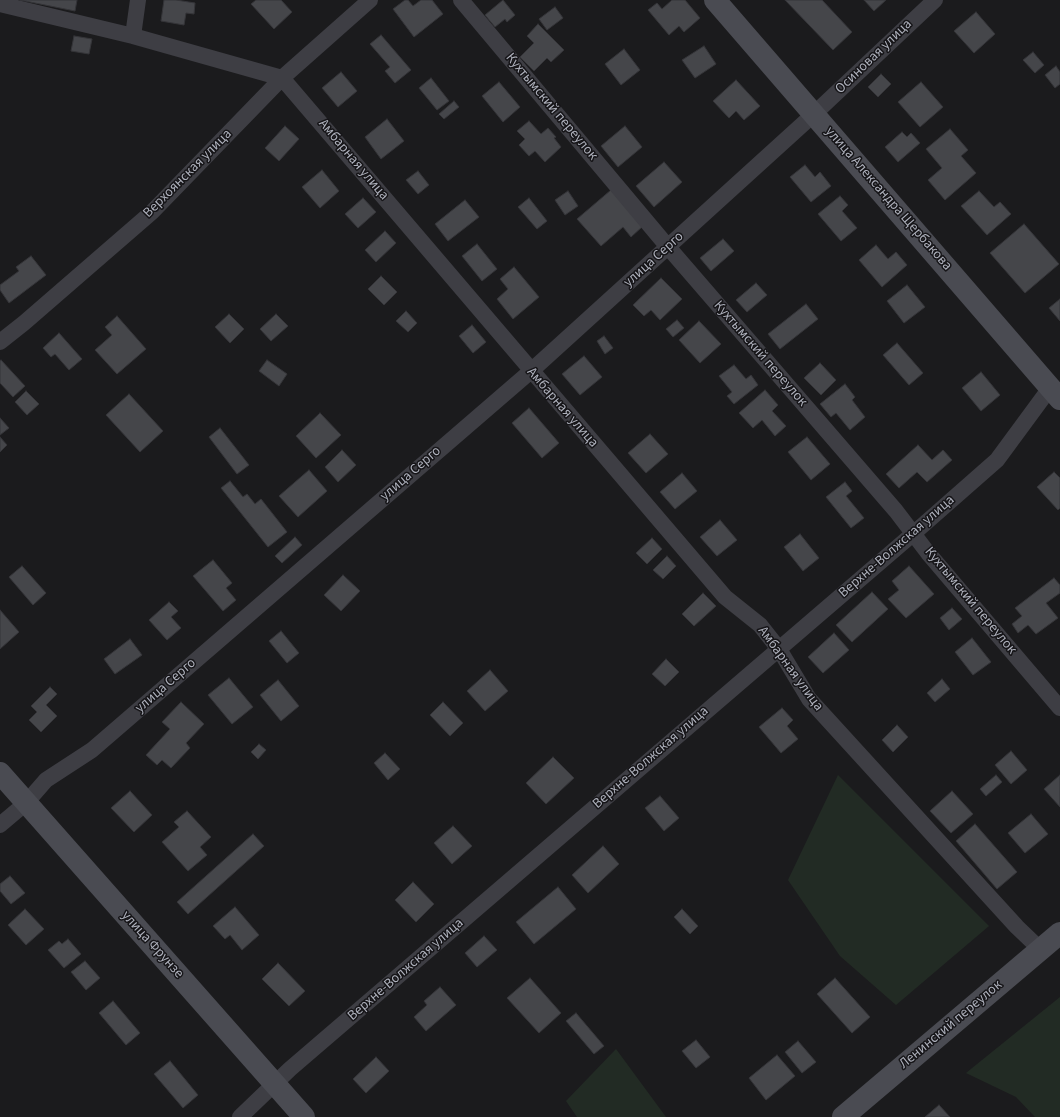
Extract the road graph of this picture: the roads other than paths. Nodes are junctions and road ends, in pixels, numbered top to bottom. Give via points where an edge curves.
1 (138, 0) edge
2 (370, 0) edge
3 (461, 0) edge
4 (715, 0) edge
5 (934, 0) edge
6 (0, 4) edge
7 (133, 36) junction
8 (282, 78) junction
9 (814, 114) junction
10 (668, 247) junction
11 (0, 342) edge
12 (531, 371) junction
13 (1055, 393) edge
14 (914, 533) junction
15 (779, 648) junction
16 (1060, 708) edge
17 (0, 773) edge
18 (26, 803) junction
19 (0, 825) edge
20 (1060, 933) edge
21 (1040, 949) junction
22 (276, 1084) junction
23 (240, 1117) edge
24 (304, 1117) edge
25 (843, 1117) edge

1 - 7 street
2 - 8 street, Верхоянская улица
3 - 10 street, Кухтымский переулок
4 - 9 street, улица Александра Щербакова
5 - 9 street, Осиновая улица
6 - 7 street
7 - 8 street
8 - 11 street, Верхоянская улица via 152,212
8 - 12 street, Амбарная улица
9 - 10 street, улица Серго
9 - 13 street, улица Александра Щербакова
10 - 12 street, улица Серго
10 - 14 street, Кухтымский переулок
12 - 15 street, Амбарная улица via 725,598 760,625
12 - 18 street, улица Серго via 92,750 46,780
13 - 14 street, Верхне-Волжская улица via 997,460
14 - 15 street, Верхне-Волжская улица
14 - 16 street, Кухтымский переулок
15 - 21 street, Амбарная улица via 809,699
15 - 22 street, Верхне-Волжская улица
17 - 18 street, улица Фрунзе
18 - 19 street, улица Серго
18 - 22 street, улица Фрунзе
20 - 21 street, Ленинский переулок
21 - 25 street, Ленинский переулок
22 - 23 street, Верхне-Волжская улица
22 - 24 street, улица Фрунзе

